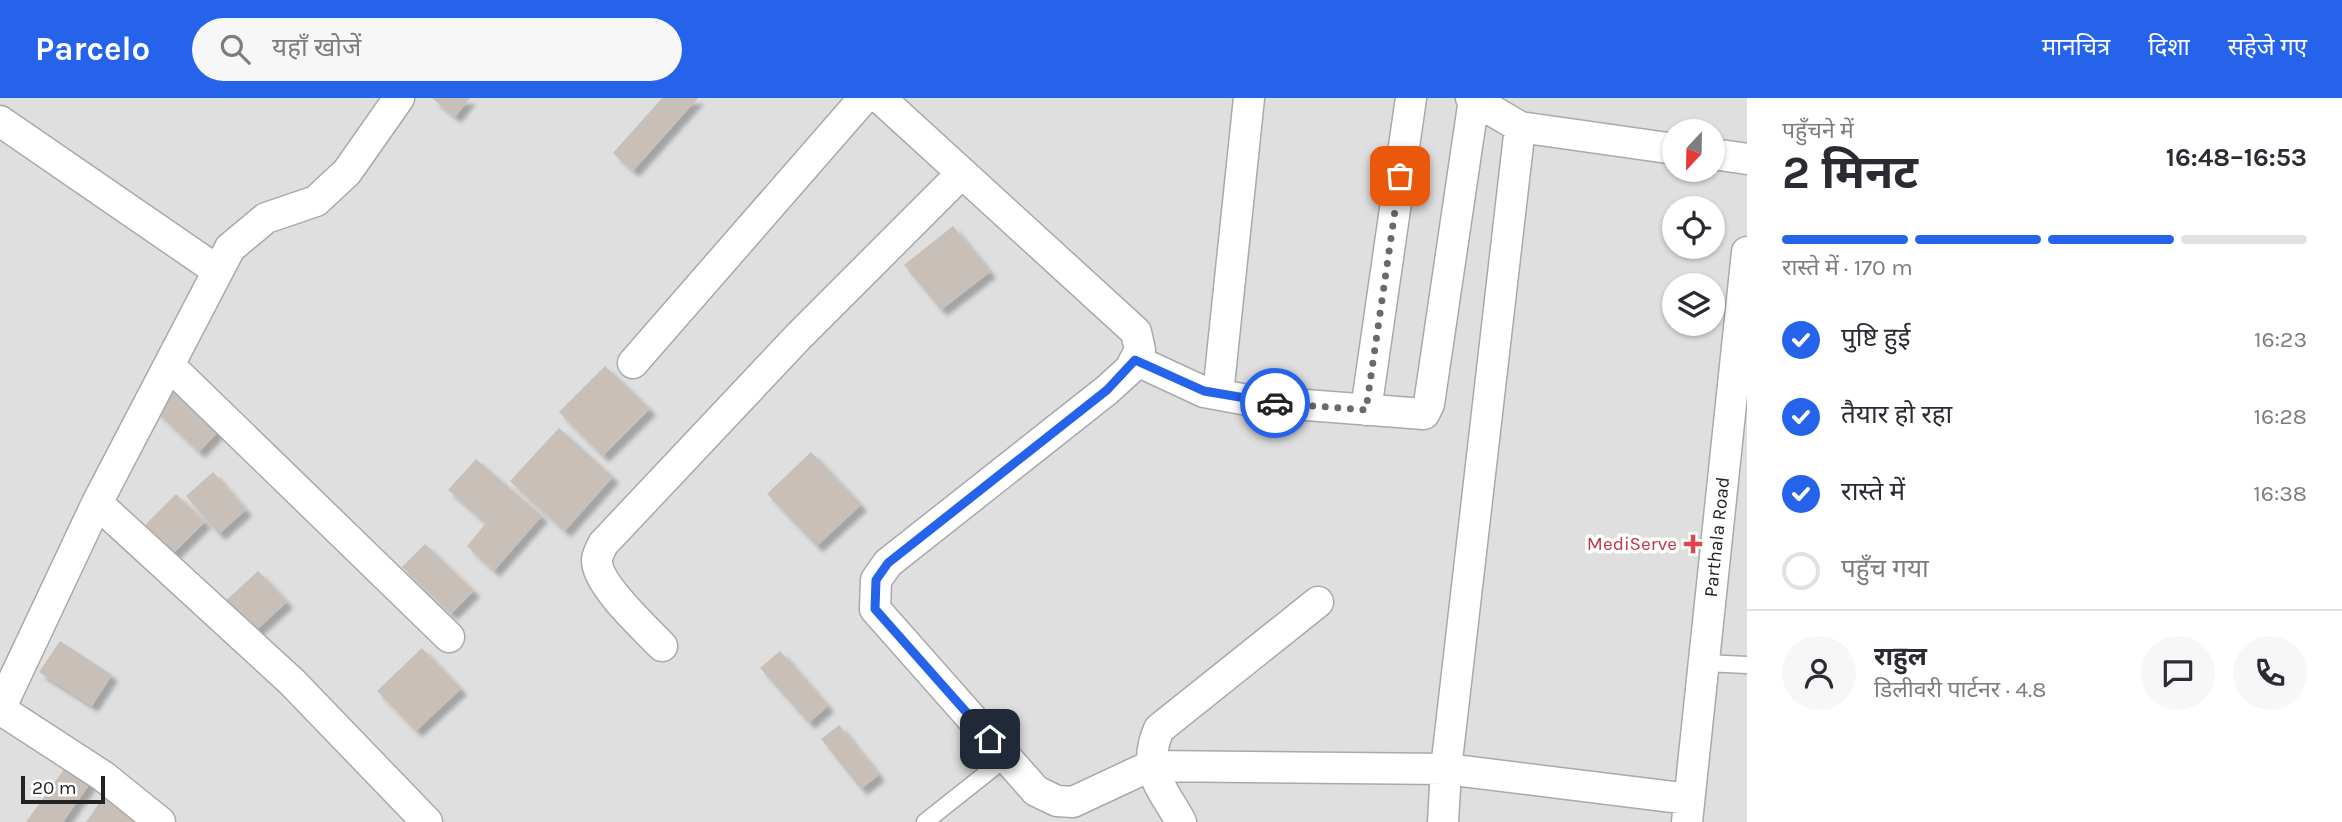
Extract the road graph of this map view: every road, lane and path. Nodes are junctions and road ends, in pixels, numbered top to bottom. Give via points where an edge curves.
1 (399, 98) edge
2 (864, 98) edge
3 (880, 98) edge
4 (1249, 98) edge
5 (1411, 98) edge
6 (1473, 99) edge
7 (0, 121) edge
8 (1520, 127) junction
9 (1662, 147) edge
10 (1726, 157) edge
11 (1747, 159) edge
12 (962, 173) junction
13 (1747, 252) edge
14 (1747, 258) edge
15 (218, 271) junction
16 (1135, 360) junction
17 (633, 363) dead end
18 (169, 365) junction
19 (1218, 394) junction
20 (1366, 410) junction
21 (97, 503) junction
22 (1318, 602) dead end
23 (449, 637) dead end
24 (662, 646) dead end
25 (1704, 663) junction
26 (1747, 665) edge
27 (0, 709) edge
28 (1007, 757) junction
29 (1150, 766) junction
30 (1446, 769) junction
31 (1688, 811) edge
32 (160, 822) edge
33 (427, 822) edge
34 (925, 822) edge
35 (1181, 822) edge
36 (1443, 822) edge

1 - 15 street via 347,172 316,201 266,218 230,248
2 - 17 street
3 - 12 street
4 - 19 street
5 - 20 street
6 - 8 street
6 - 20 street via 1429,404 1424,414
7 - 15 street
8 - 9 street
8 - 30 street
10 - 11 street
12 - 16 street via 1136,332 1140,350
12 - 24 street via 603,544 597,559 600,572
13 - 14 street, Parthala Road
14 - 25 street, Parthala Road
15 - 18 street
16 - 19 street
16 - 28 street via 1107,390 888,563 876,580 875,609
18 - 21 street
18 - 23 street
19 - 20 street
21 - 27 street
21 - 33 street via 292,682
22 - 29 street via 1169,718 1153,742
25 - 26 lane
25 - 31 street, Parthala Road
27 - 32 street via 103,776
28 - 29 street via 1036,791 1057,801 1073,802
28 - 34 lane
29 - 30 street
29 - 35 street
30 - 31 street
30 - 36 street

